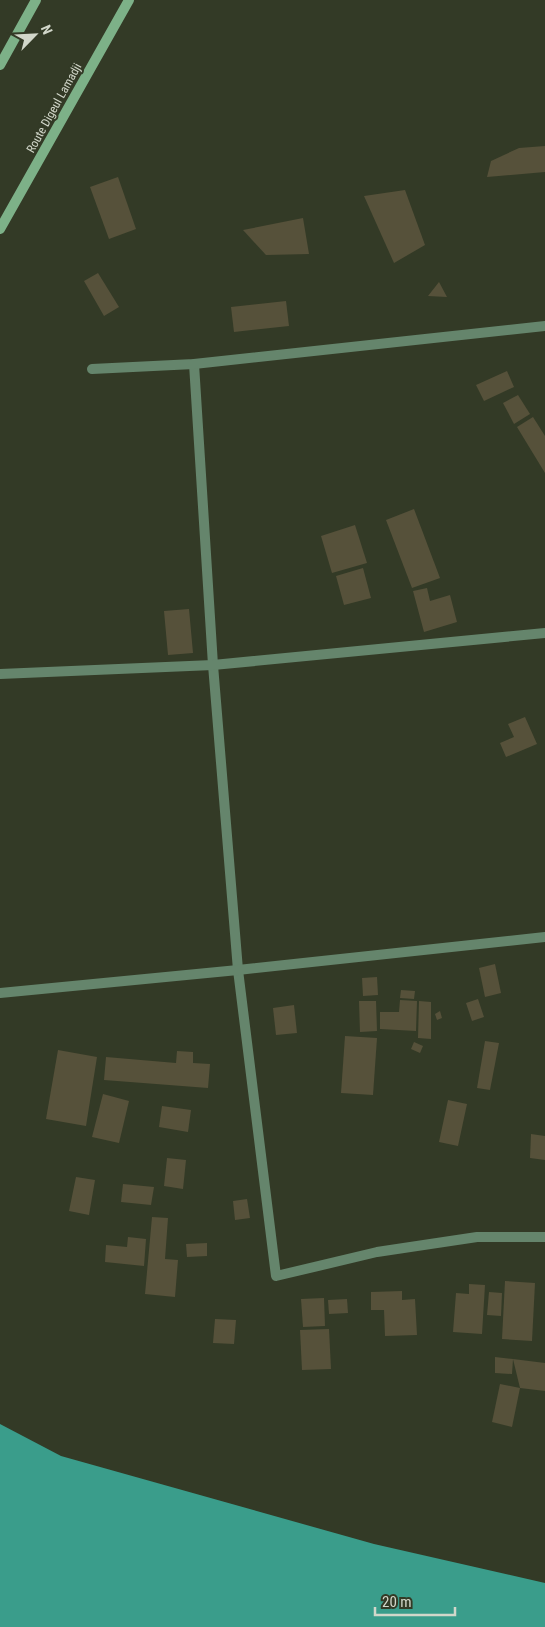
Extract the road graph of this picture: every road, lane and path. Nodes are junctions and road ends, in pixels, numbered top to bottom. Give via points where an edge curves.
1 (36, 0) edge
2 (129, 0) edge
3 (0, 65) edge
4 (0, 229) edge
5 (545, 326) edge
6 (194, 364) junction
7 (92, 368) dead end
8 (545, 633) edge
9 (213, 665) junction
10 (0, 674) edge
11 (545, 937) edge
12 (238, 970) junction
13 (0, 993) edge
14 (545, 1237) edge

1 - 3 main road
2 - 4 main road, Route Digeul Lamadji
5 - 6 street
6 - 7 street
6 - 9 street
8 - 9 street
9 - 10 street
9 - 12 street
11 - 12 street
12 - 13 street
12 - 14 street via 276,1276 386,1250 477,1237

